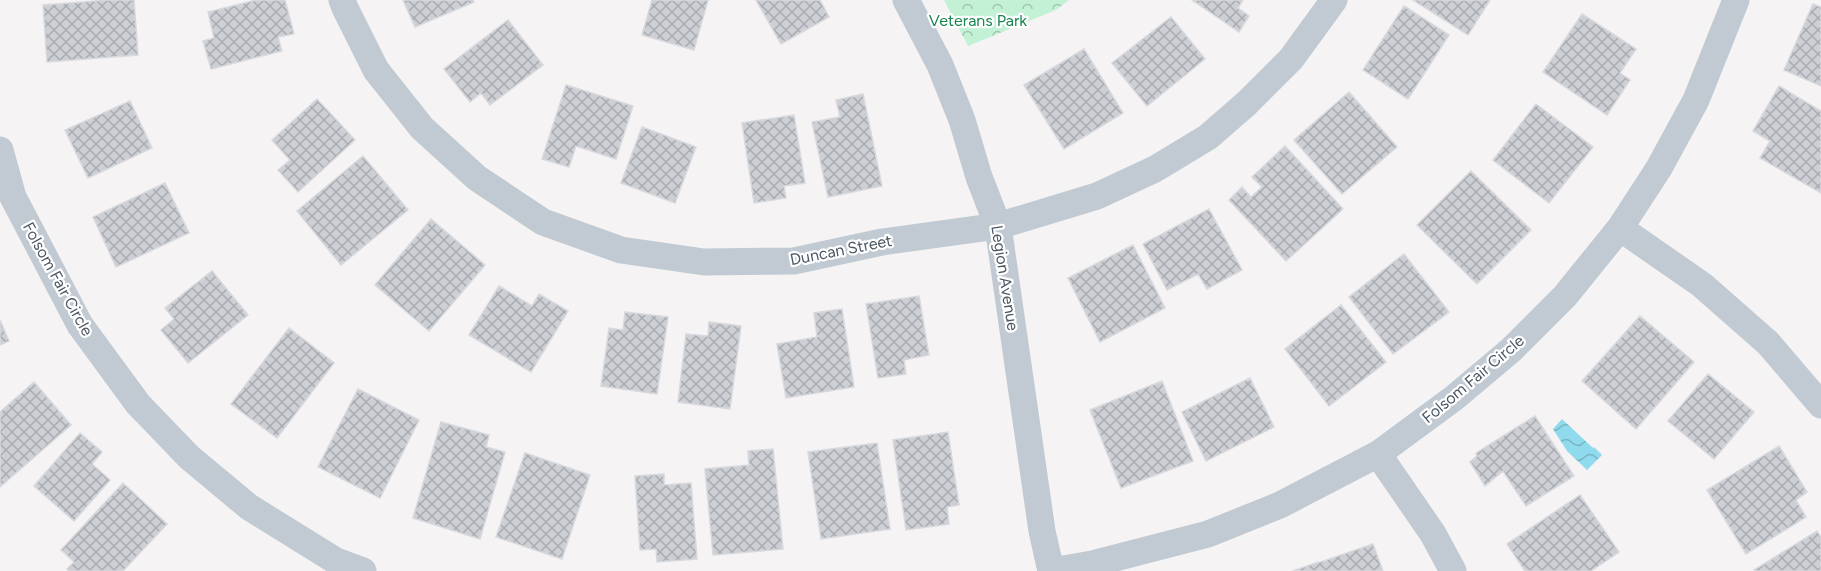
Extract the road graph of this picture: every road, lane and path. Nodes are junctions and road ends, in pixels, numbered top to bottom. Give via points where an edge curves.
1 (342, 0) edge
2 (906, 0) edge
3 (1334, 0) edge
4 (1736, 0) edge
5 (0, 150) edge
6 (6, 199) edge
7 (998, 226) junction
8 (1620, 228) junction
9 (1821, 405) edge
10 (1378, 454) junction
11 (335, 566) edge
12 (363, 571) edge
13 (1052, 571) edge
14 (1453, 571) edge

1 - 7 street, Duncan Street via 376,70 422,128 477,177 543,222 621,250 704,262 794,261 882,242
2 - 7 street, Legion Avenue via 940,65
3 - 7 street, Duncan Street via 1291,59 1208,137 1155,169 1097,196
4 - 8 street, Folsom Fair Circle via 1696,100
5 - 6 street, Folsom Fair Circle
6 - 11 street, Folsom Fair Circle via 80,325 138,404 189,457 249,507
7 - 13 street, Legion Avenue via 1042,531
8 - 9 street via 1702,285 1768,344
8 - 10 street, Folsom Fair Circle via 1565,296 1511,350
10 - 13 street, Folsom Fair Circle via 1280,505 1208,534
10 - 14 street via 1433,534
11 - 12 street, Folsom Fair Circle

